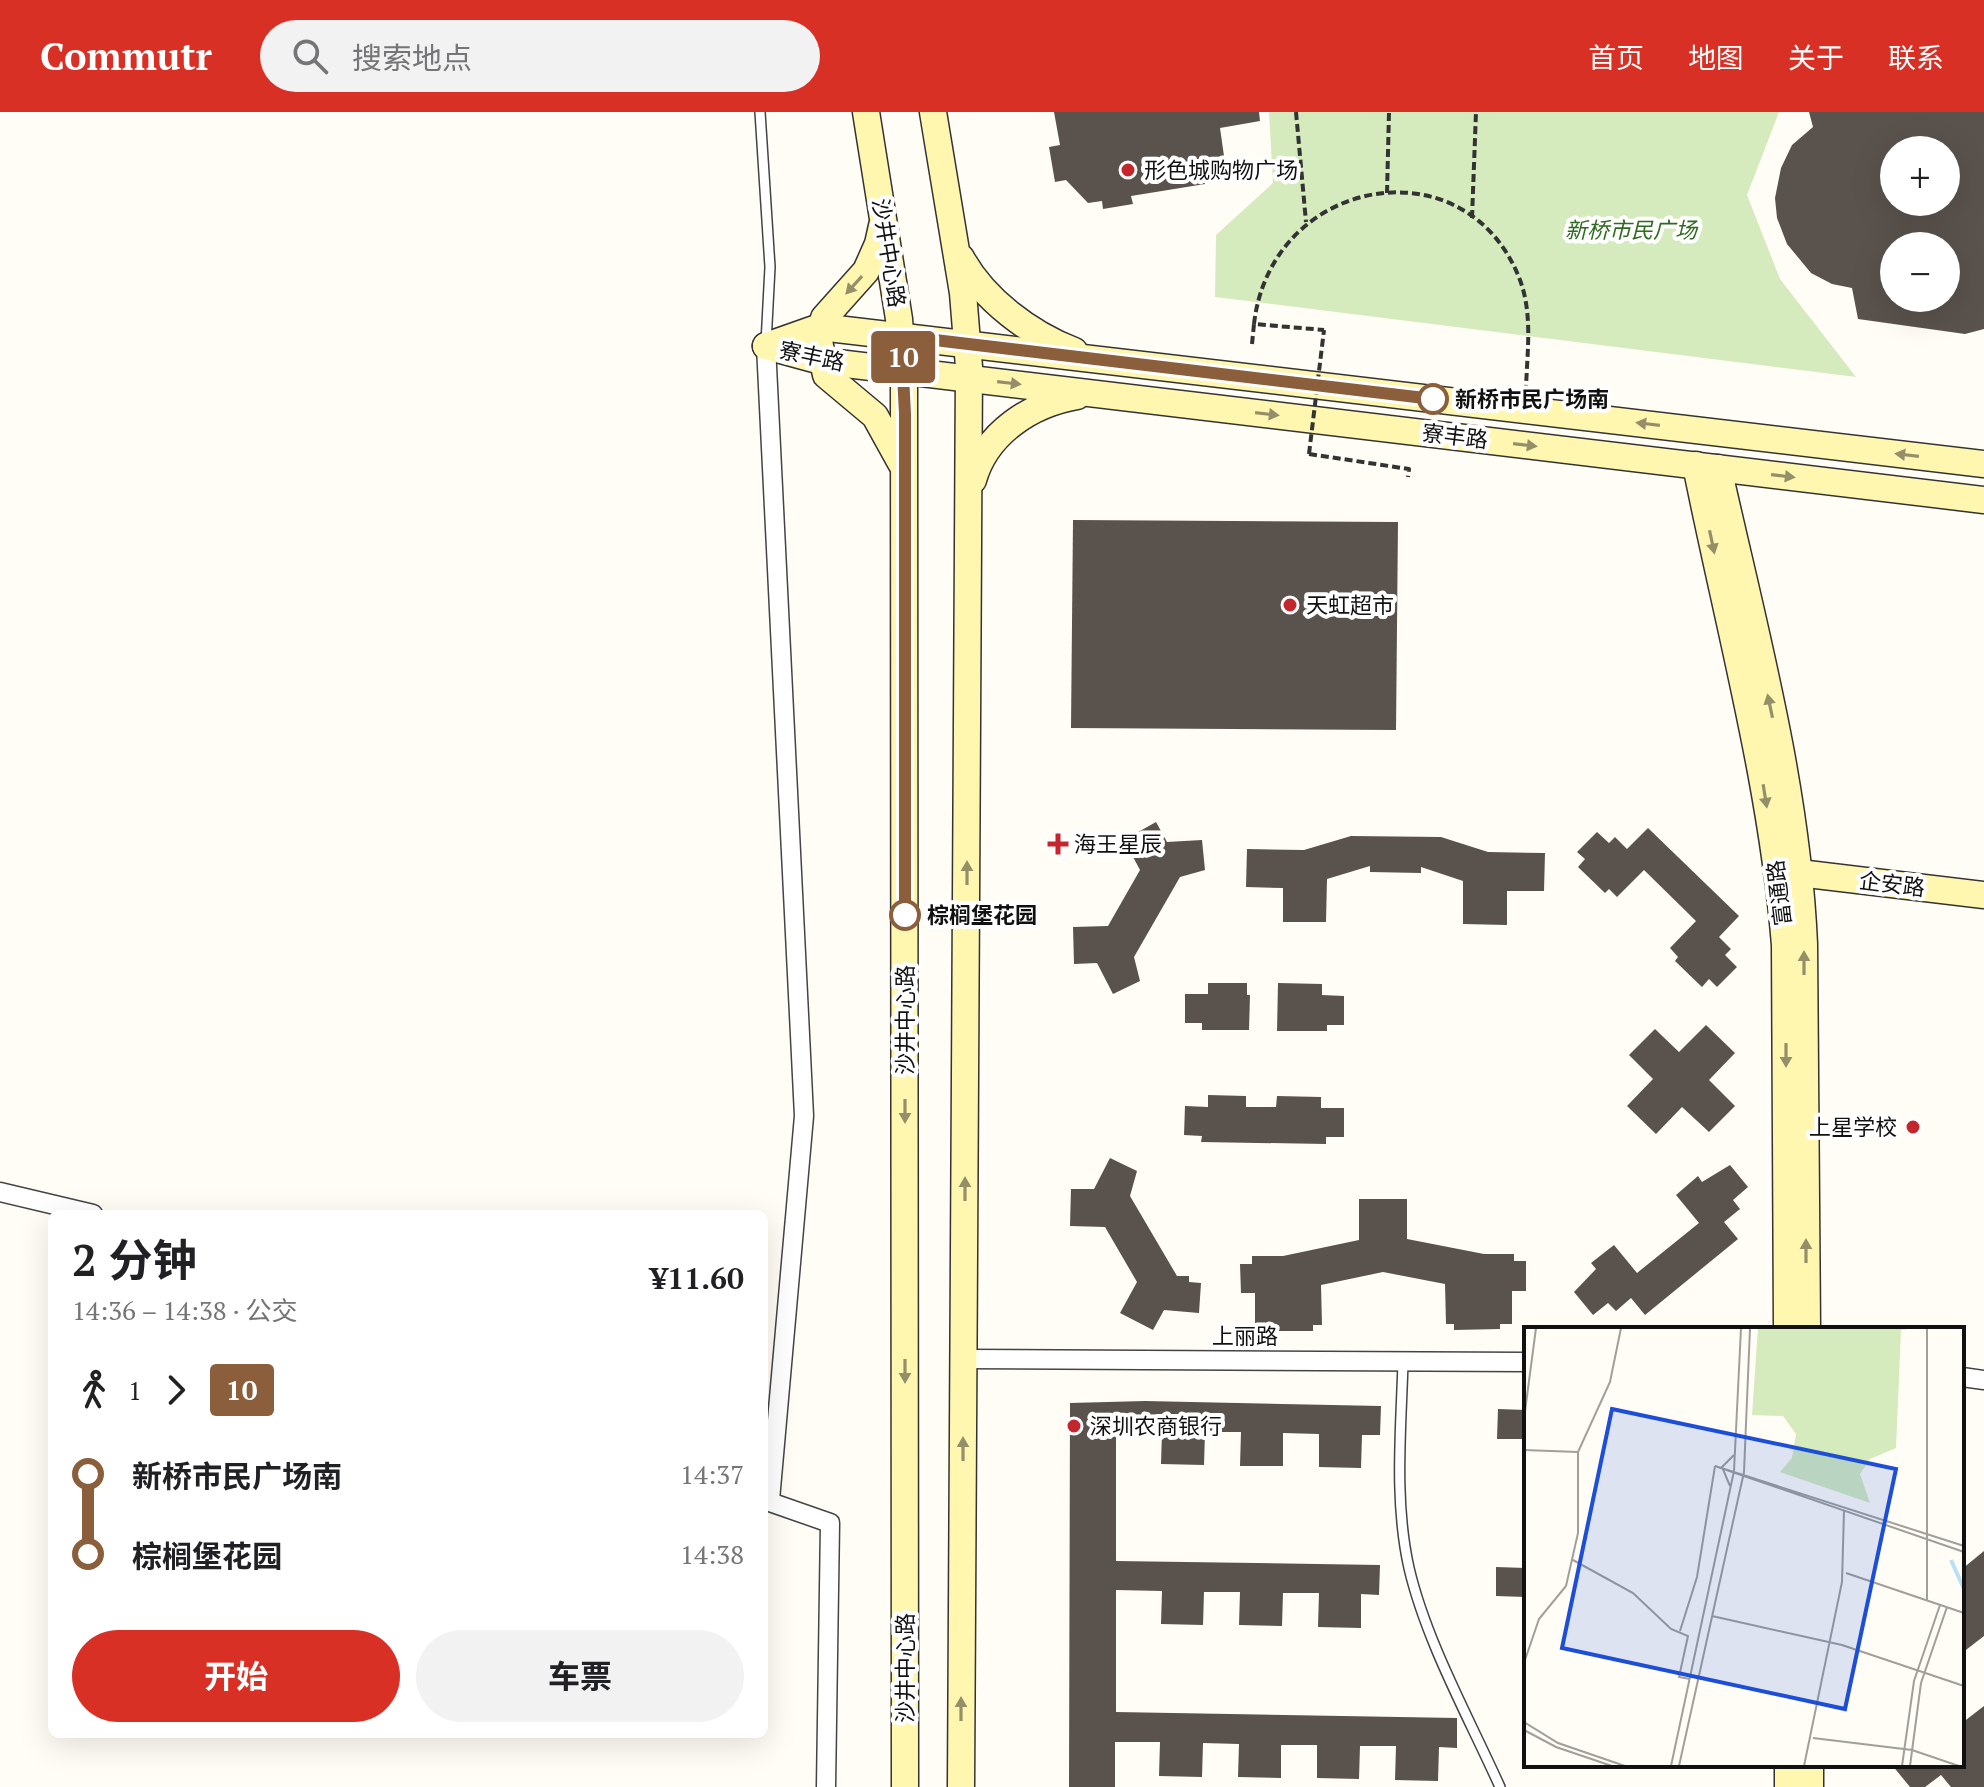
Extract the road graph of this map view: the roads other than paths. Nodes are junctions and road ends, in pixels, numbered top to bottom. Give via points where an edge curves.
1 (760, 112) edge
2 (866, 112) edge
3 (933, 112) edge
4 (883, 214) junction
5 (955, 242) junction
6 (820, 327) junction
7 (901, 336) junction
8 (968, 344) junction
9 (766, 346) junction
10 (1096, 359) junction
11 (821, 361) junction
12 (903, 371) junction
13 (969, 378) junction
14 (1098, 394) junction
15 (1984, 464) edge
16 (1707, 467) junction
17 (904, 473) junction
18 (969, 495) junction
19 (1984, 500) edge
20 (1799, 873) junction
21 (1984, 895) edge
22 (0, 1192) edge
23 (76, 1210) edge
24 (1787, 1327) edge
25 (1807, 1327) edge
26 (964, 1359) junction
27 (1403, 1362) junction
28 (1524, 1362) edge
29 (1964, 1377) edge
30 (1984, 1380) edge
31 (768, 1490) edge
32 (768, 1500) edge
33 (826, 1787) edge
34 (905, 1787) edge
35 (961, 1787) edge
36 (1500, 1787) edge

1 - 9 lane via 770,267
2 - 4 street, 沙井中心路
3 - 5 street
4 -> 6 street via 866,271 831,307
4 - 7 street, 沙井中心路
5 - 8 street
5 - 10 street via 974,279 1008,312 1069,350
6 - 7 street, 寮丰路
6 - 9 street, 寮丰路
6 - 11 street
7 - 8 street, 寮丰路
7 - 12 street, 沙井中心路
8 - 10 street, 寮丰路
8 - 13 street
9 - 11 street, 寮丰路
9 - 31 street via 804,1116
15 -> 10 street, 寮丰路
11 - 12 street, 寮丰路
11 - 17 street via 837,387 875,416
12 - 13 street, 寮丰路
12 - 17 street, 沙井中心路
13 -> 14 street, 寮丰路
13 - 18 street
14 -> 16 street, 寮丰路
14 - 18 street via 1053,401 1021,417 981,458
16 -> 19 street, 寮丰路
20 -> 16 street, 富通路 via 1780,752
16 -> 24 street, 富通路 via 1781,903
17 -> 34 street, 沙井中心路
26 -> 18 street
20 - 21 street, 企安路
25 -> 20 street, 富通路
22 - 23 street
26 - 27 street, 上丽路
35 -> 26 street
27 - 28 street, 上丽路
27 - 36 lane via 1401,1510 1409,1569
29 - 30 street
32 - 33 street via 830,1523

